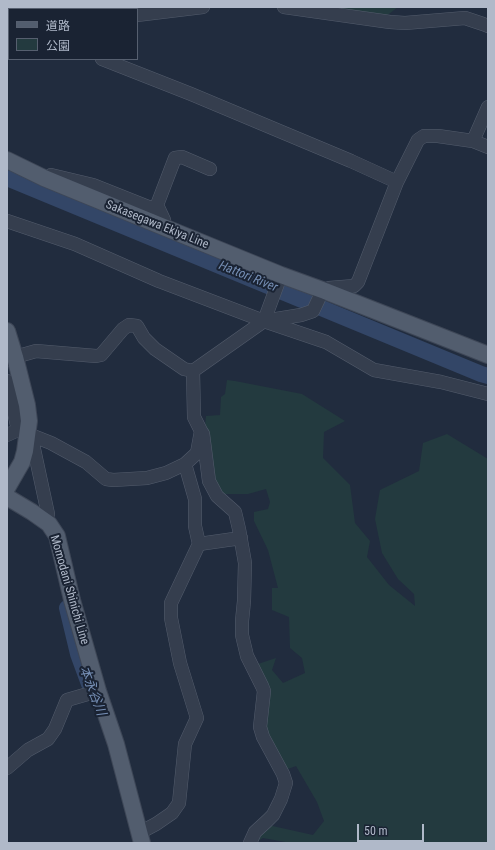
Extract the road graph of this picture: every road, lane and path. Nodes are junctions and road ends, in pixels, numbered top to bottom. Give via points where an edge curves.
1 (203, 7) edge
2 (284, 7) edge
3 (138, 15) edge
4 (488, 26) edge
5 (105, 60) edge
6 (488, 107) edge
7 (473, 141) junction
8 (488, 147) edge
9 (7, 160) edge
10 (210, 169) dead end
11 (44, 178) junction
12 (397, 182) junction
13 (158, 205) junction
14 (7, 221) edge
15 (160, 226) junction
16 (280, 278) junction
17 (322, 295) junction
18 (264, 321) junction
19 (7, 331) edge
20 (488, 355) edge
21 (11, 358) edge
22 (193, 371) junction
23 (7, 381) edge
24 (488, 394) edge
25 (201, 431) junction
26 (21, 433) edge
27 (185, 464) junction
28 (7, 488) edge
29 (7, 497) edge
30 (44, 521) junction
31 (241, 538) junction
32 (199, 544) junction
33 (98, 691) junction
34 (7, 768) edge
35 (140, 838) edge
36 (250, 843) edge

1 - 3 street
2 - 4 street via 405,23 465,18
5 - 12 street
6 - 7 street
7 - 8 street
7 - 12 street via 424,136 418,140
9 - 11 main road, Sakasegawa Ekiya Line
10 - 13 street via 182,157 175,158
11 - 13 street via 50,175 93,185 151,208
11 - 15 main road, Sakasegawa Ekiya Line
12 - 17 street via 358,282 354,286 329,288
13 - 15 street via 164,220
14 - 18 street via 75,244 159,281
15 - 16 main road, Sakasegawa Ekiya Line
16 - 17 main road, Sakasegawa Ekiya Line
16 - 18 street
17 - 18 street via 313,311
17 - 20 main road, Sakasegawa Ekiya Line
18 - 22 street
18 - 24 street via 326,342 374,370 441,382
19 - 21 main road
21 - 22 street via 36,351 101,355 129,325 138,326 144,338 155,349 184,369
21 - 26 main road via 27,405 29,421
22 - 25 street via 194,417
23 - 26 street
25 - 27 street via 197,453
25 - 31 street via 209,481 217,496 235,512
26 - 27 street via 58,446 113,480 147,478
26 - 28 main road via 25,451 22,462
26 - 30 street via 48,514
27 - 32 street via 195,499 195,526
29 - 30 main road, Momodani Shinichi Line
30 - 33 main road, Momodani Shinichi Line via 57,536
31 - 32 street
31 - 36 street via 245,563 242,635 247,656 264,691 260,727 286,783 281,800 267,821 255,832
32 - 35 street via 171,603 171,618 180,663 197,718 185,744 179,803 172,813
33 - 34 street via 67,700 48,739 28,750
33 - 35 main road, Momodani Shinichi Line via 116,744

